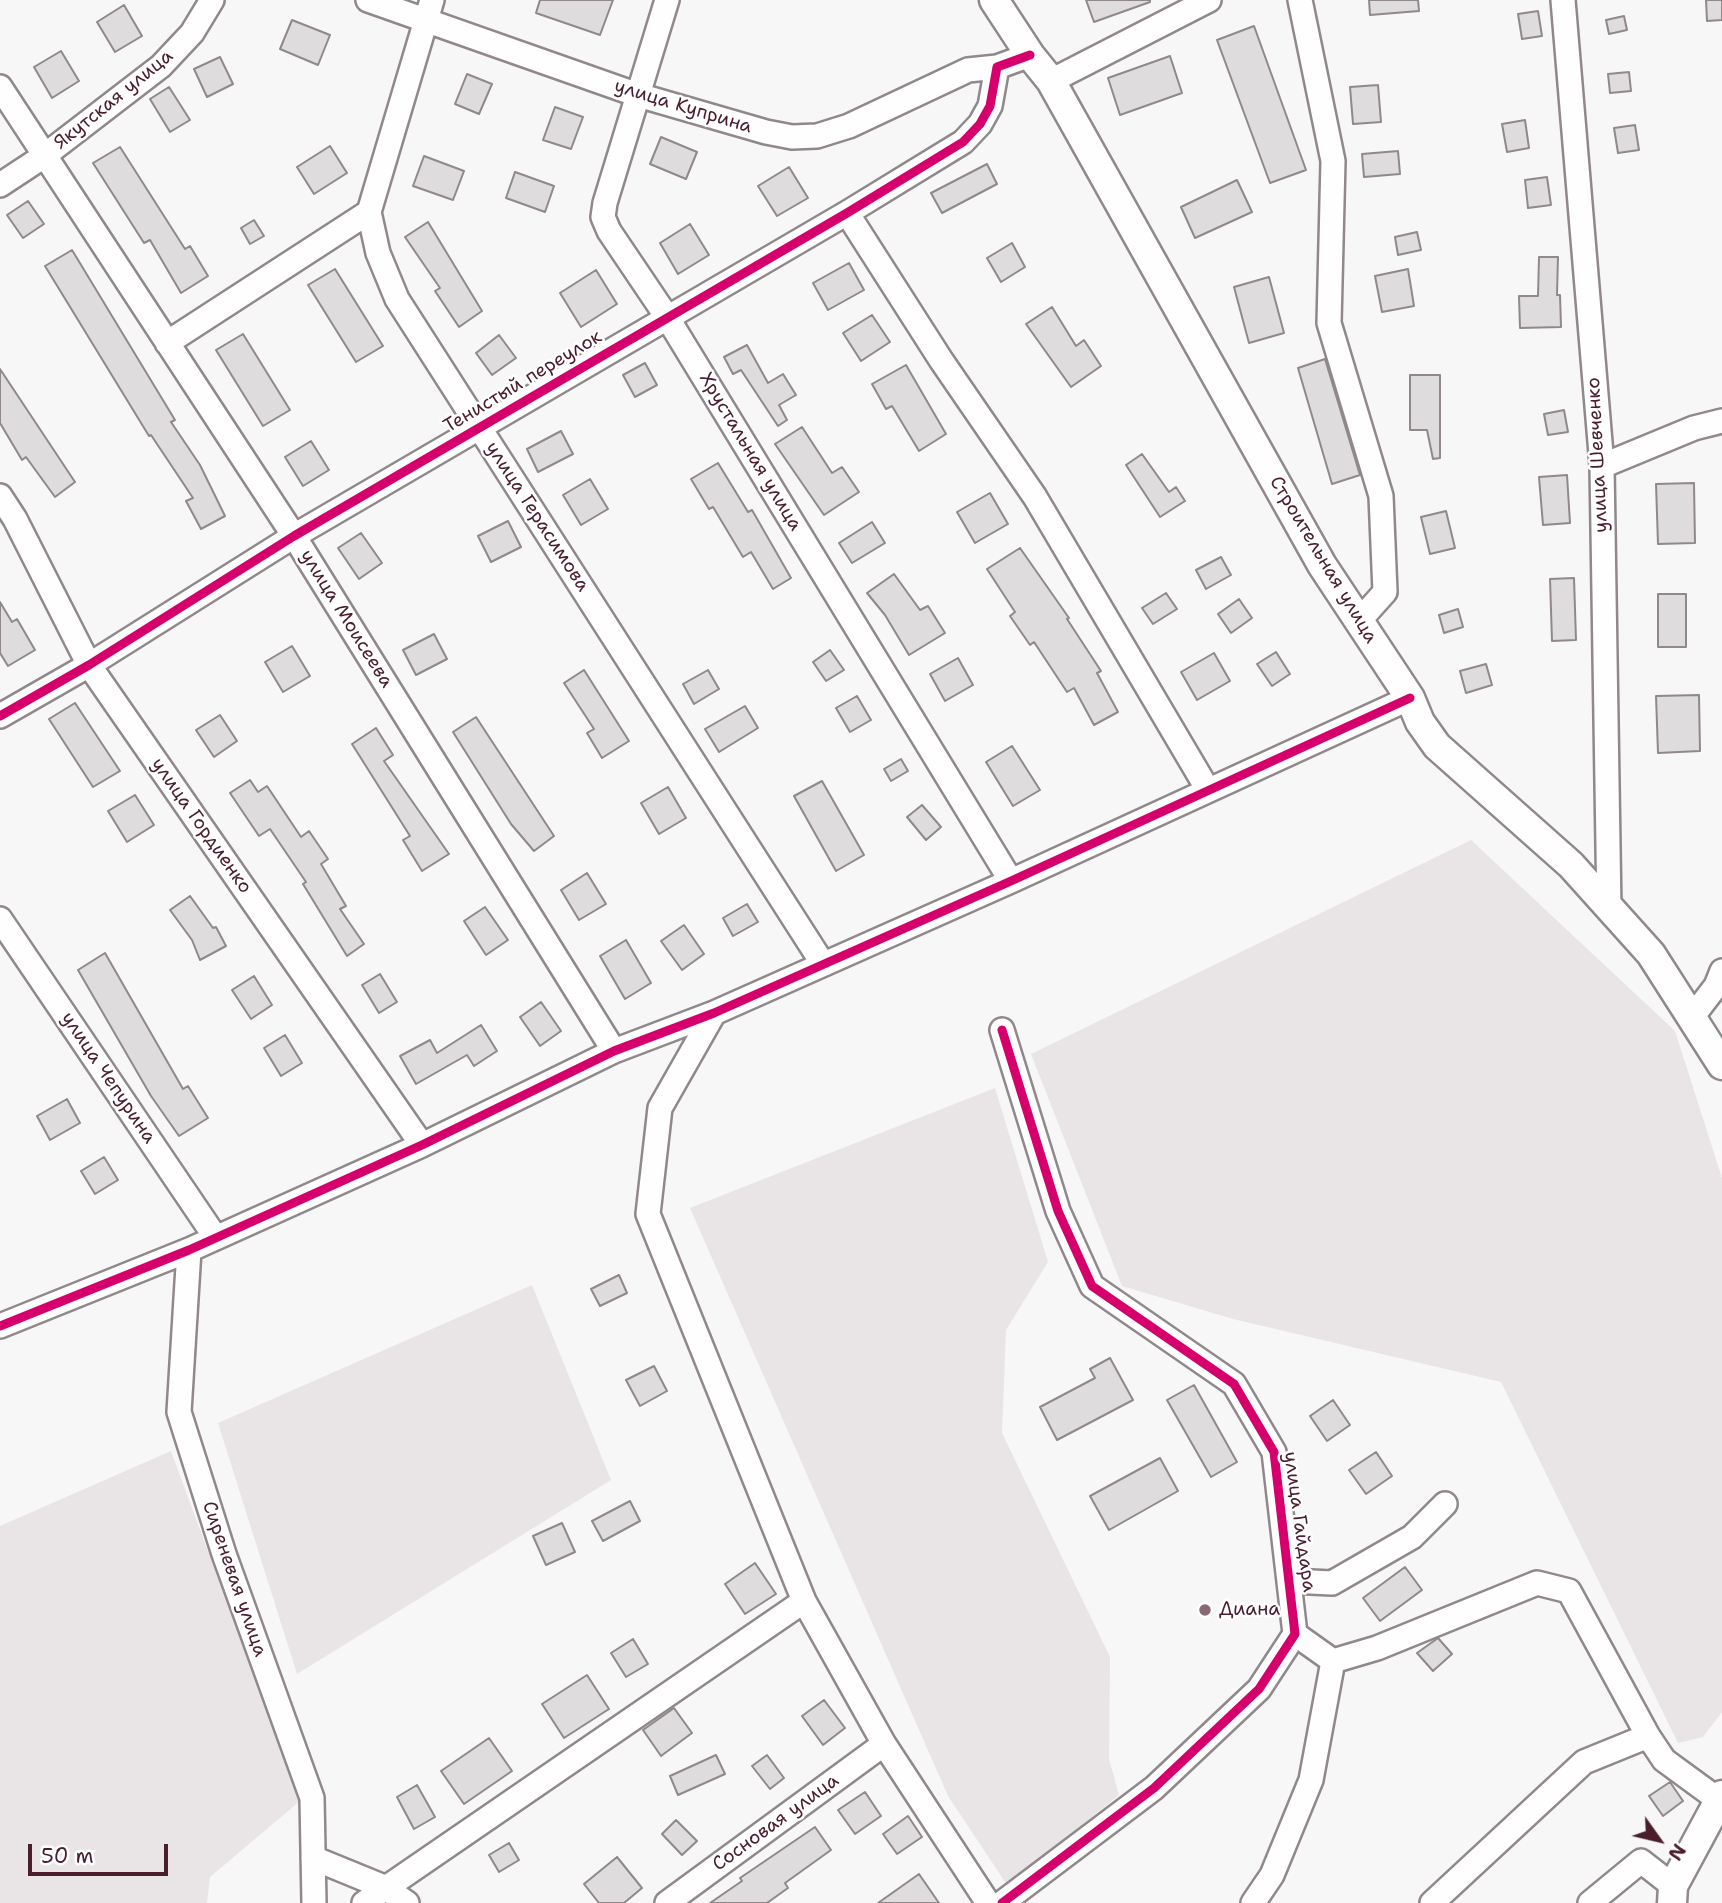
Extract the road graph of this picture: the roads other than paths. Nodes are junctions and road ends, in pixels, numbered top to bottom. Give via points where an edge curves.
1 (212, 0) edge
2 (368, 0) edge
3 (667, 0) edge
4 (995, 0) edge
5 (1209, 0) edge
6 (1300, 0) edge
7 (1563, 0) edge
8 (429, 9) edge
9 (1030, 55) junction
10 (998, 67) junction
11 (1051, 81) junction
12 (0, 87) edge
13 (638, 94) junction
14 (44, 156) junction
15 (0, 185) edge
16 (369, 212) junction
17 (847, 213) junction
18 (667, 317) junction
19 (167, 343) junction
20 (1722, 421) edge
21 (480, 429) junction
22 (1602, 466) junction
23 (0, 496) edge
24 (294, 536) junction
25 (1360, 621) junction
26 (89, 665) junction
27 (1410, 698) junction
28 (0, 716) edge
29 (1208, 790) junction
30 (1011, 881) junction
31 (1609, 910) junction
32 (0, 919) edge
33 (823, 964) junction
34 (1722, 971) edge
35 (714, 1013) junction
36 (1693, 1016) junction
37 (1002, 1030) dead end
38 (614, 1051) junction
39 (1722, 1065) edge
40 (422, 1145) junction
41 (216, 1238) junction
42 (189, 1250) junction
43 (0, 1326) edge
44 (1445, 1504) dead end
45 (1290, 1581) junction
46 (804, 1601) junction
47 (1295, 1634) junction
48 (1333, 1661) junction
49 (1648, 1736) junction
50 (884, 1744) junction
51 (1721, 1798) edge
52 (313, 1858) junction
53 (384, 1887) junction
54 (1673, 1895) edge
55 (314, 1903) edge
56 (364, 1903) edge
57 (407, 1903) edge
58 (667, 1903) edge
59 (988, 1903) edge
60 (1002, 1903) edge
61 (1253, 1903) edge
62 (1432, 1903) edge
63 (1590, 1903) edge

1 - 14 street, Якутская улица via 192,33 161,66
2 - 8 street, улица Куприна
3 - 13 street, Хрустальная улица
4 - 9 main road, Строительная улица
5 - 11 street
6 - 25 street via 1332,161 1329,323 1381,496 1385,592
7 - 22 street, улица Шевченко
8 - 13 street, улица Куприна
8 - 16 street, улица Герасимова
9 - 10 street
9 - 11 main road, Строительная улица
10 - 13 street, улица Куприна via 968,69 849,126 817,136 766,132
10 - 17 street, Тенистый переулок via 990,106 962,142
11 - 25 main road, Строительная улица via 1322,565
12 - 14 street, улица Моисеева
13 - 18 street, Хрустальная улица via 603,217
14 - 15 street, Якутская улица
14 - 19 street, улица Моисеева
16 - 19 street
16 - 21 street, улица Герасимова via 378,253 397,299
17 - 18 street, Тенистый переулок
17 - 29 street via 1035,497
18 - 21 street, Тенистый переулок
18 - 30 street, Хрустальная улица
19 - 24 street, улица Моисеева
20 - 22 street
21 - 24 street, Тенистый переулок
21 - 33 street, улица Герасимова
22 - 31 street, улица Шевченко
23 - 26 street, улица Гордиенко
24 - 26 street, Тенистый переулок
24 - 38 street, улица Моисеева
25 - 27 main road, Строительная улица
26 - 28 street, Тенистый переулок
26 - 40 street, улица Гордиенко
27 - 29 street
27 - 31 main road, Строительная улица via 1437,746 1571,865
29 - 30 street
30 - 33 street
31 - 36 main road, Строительная улица via 1651,954
32 - 41 street, улица Чепурина
33 - 35 street
34 - 36 street
35 - 38 street
35 - 46 street via 660,1108 648,1214
36 - 39 main road, Строительная улица
37 - 45 street, улица Гайдара via 1058,1211 1093,1286 1234,1384 1275,1452
38 - 40 street
40 - 41 street
41 - 42 street
42 - 43 street
42 - 52 street, Сиреневая улица via 179,1412 224,1555 312,1798
44 - 45 street via 1412,1537 1332,1583
45 - 47 street, улица Гайдара
46 - 50 street
46 - 53 street
47 - 48 street
47 - 60 street via 1259,1689 1154,1788
48 - 49 street via 1377,1648 1537,1583 1569,1591
48 - 61 street via 1311,1780 1272,1875
49 - 51 street via 1664,1760
49 - 62 street via 1584,1762
50 - 58 street, Сосновая улица
50 - 59 street
51 - 54 main road
52 - 53 street
52 - 55 street, Сиреневая улица
53 - 56 street
53 - 57 street
54 - 63 street via 1641,1861

